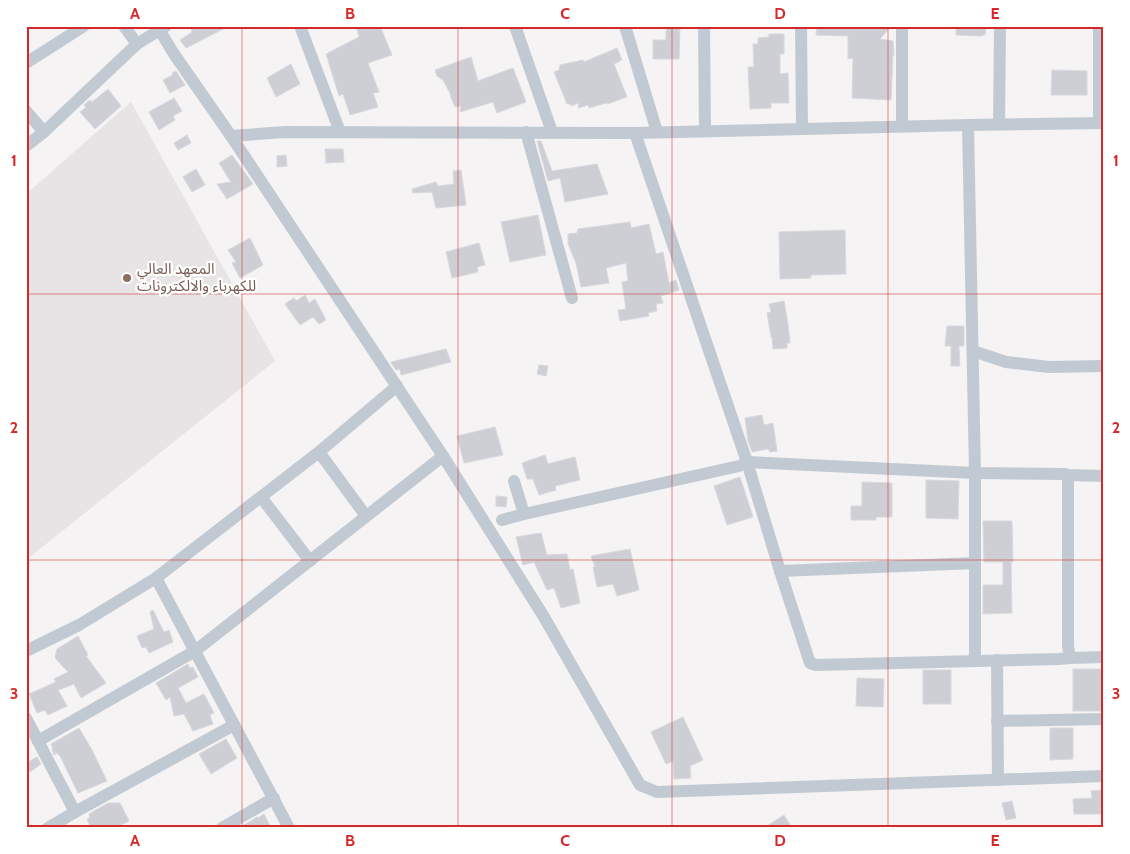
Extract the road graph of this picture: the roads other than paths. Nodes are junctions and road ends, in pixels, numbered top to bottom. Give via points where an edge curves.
1 (84, 26) edge
2 (124, 26) edge
3 (300, 26) edge
4 (515, 26) edge
5 (625, 26) edge
6 (704, 26) edge
7 (801, 26) edge
8 (902, 26) edge
9 (1000, 26) edge
10 (1100, 26) edge
11 (161, 27) edge
12 (137, 44) junction
13 (26, 63) edge
14 (26, 111) edge
15 (1101, 123) edge
16 (999, 124) junction
17 (968, 125) junction
18 (902, 126) junction
19 (802, 129) junction
20 (706, 131) junction
21 (44, 132) junction
22 (340, 132) junction
23 (526, 132) junction
24 (552, 132) junction
25 (656, 132) junction
26 (635, 133) junction
27 (231, 136) junction
28 (26, 146) edge
29 (572, 298) dead end
30 (973, 351) junction
31 (1104, 366) edge
32 (397, 386) junction
33 (319, 452) junction
34 (443, 456) junction
35 (747, 462) junction
36 (975, 473) junction
37 (1068, 475) junction
38 (1104, 476) edge
39 (514, 481) dead end
40 (261, 497) junction
41 (524, 514) junction
42 (366, 516) junction
43 (502, 520) dead end
44 (310, 561) junction
45 (975, 563) junction
46 (780, 571) junction
47 (156, 578) junction
48 (26, 651) edge
49 (195, 651) junction
50 (1104, 657) edge
51 (1070, 658) junction
52 (997, 660) junction
53 (975, 661) junction
54 (26, 718) edge
55 (1104, 719) edge
56 (997, 721) junction
57 (234, 725) junction
58 (38, 741) junction
59 (1104, 776) edge
60 (998, 780) junction
61 (274, 798) junction
62 (75, 812) junction
63 (48, 828) edge
64 (222, 828) edge
65 (289, 828) edge

1 - 13 street
2 - 12 street
3 - 22 street
4 - 24 street
5 - 25 street
6 - 20 street
7 - 19 street
8 - 18 street
9 - 16 street
10 - 15 street
11 - 12 street
11 - 27 street via 174,54
12 - 21 street
14 - 21 street
15 - 16 street
16 - 17 street
17 - 18 street
17 - 30 street
18 - 19 street
19 - 20 street
20 - 25 street
21 - 28 street
22 - 23 street
22 - 27 street
23 - 24 street
23 - 29 street
24 - 26 street
25 - 26 street
26 - 35 street
27 - 32 street
30 - 31 street via 1006,362 1049,367
30 - 36 street
32 - 33 street
32 - 34 street
33 - 40 street
33 - 42 street
34 - 42 street
34 - 60 street via 544,617 640,785 657,792
35 - 36 street
35 - 41 street
35 - 46 street
36 - 37 street
36 - 45 street
37 - 38 street
37 - 51 street
39 - 41 street
40 - 44 street
40 - 47 street
41 - 43 street
42 - 44 street
44 - 49 street
45 - 46 street
45 - 53 street
46 - 53 street via 810,663
47 - 48 street via 79,625
47 - 49 street
49 - 57 street
49 - 58 street
50 - 51 street
51 - 52 street
52 - 53 street
52 - 56 street
54 - 58 street
55 - 56 street
56 - 60 street
57 - 61 street
57 - 62 street
58 - 62 street
59 - 60 street
61 - 64 street
61 - 65 street
62 - 63 street

